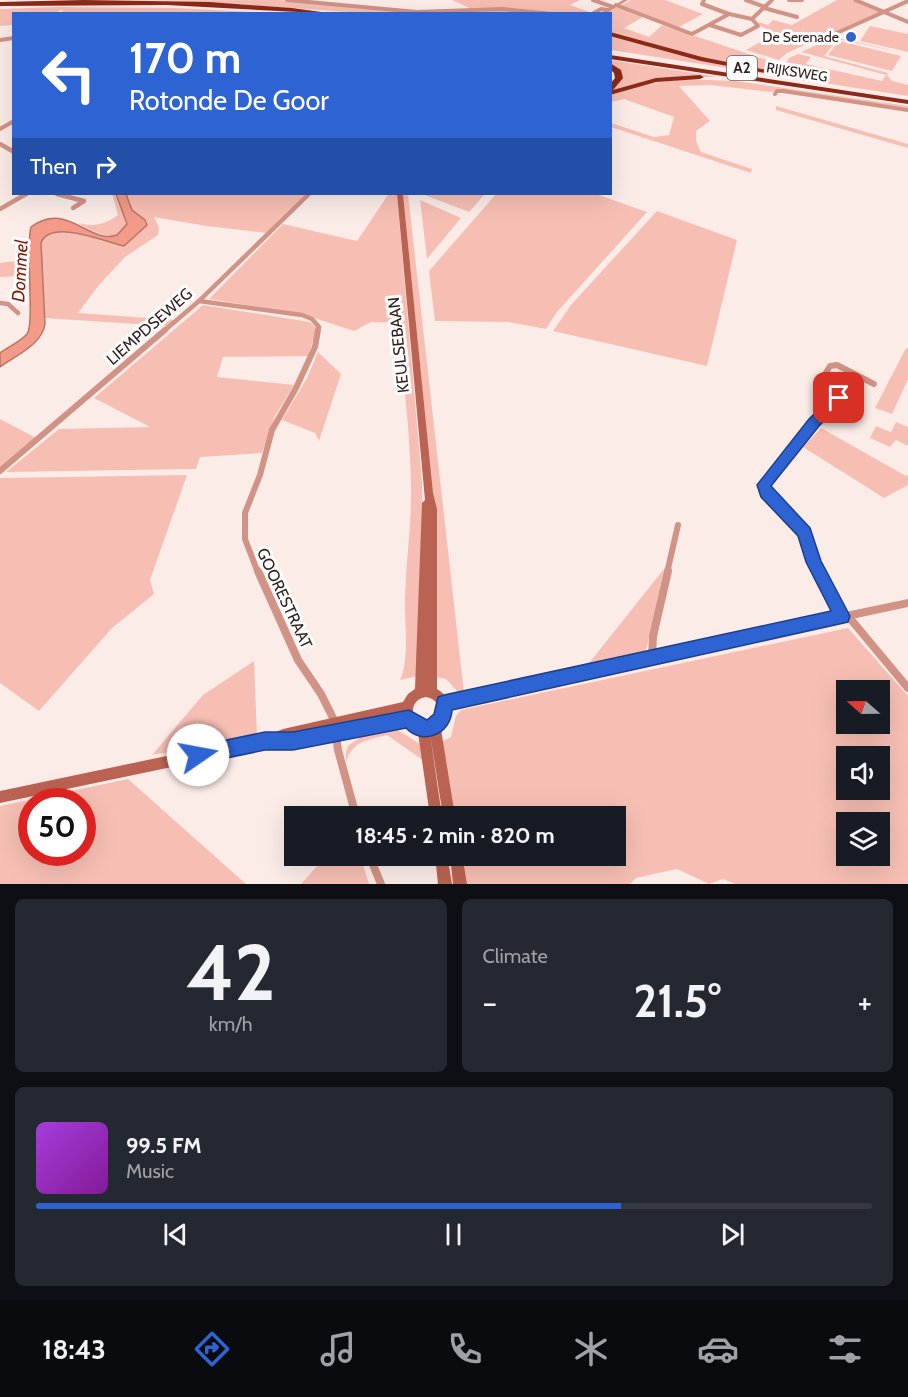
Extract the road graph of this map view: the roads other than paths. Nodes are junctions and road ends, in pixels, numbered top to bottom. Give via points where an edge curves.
1 (287, 0) edge
2 (593, 0) edge
3 (626, 0) edge
4 (704, 0) edge
5 (746, 0) edge
6 (772, 0) edge
7 (789, 0) edge
8 (802, 0) edge
9 (855, 0) edge
10 (908, 1) edge
11 (0, 5) edge
12 (615, 6) junction
13 (764, 8) junction
14 (608, 10) junction
15 (275, 12) edge
16 (312, 12) edge
17 (417, 12) edge
18 (417, 12) edge
19 (534, 12) edge
20 (596, 12) edge
21 (604, 12) edge
22 (884, 12) junction
23 (729, 14) junction
24 (797, 17) dead end
25 (752, 19) junction
26 (908, 22) edge
27 (710, 25) junction
28 (758, 25) junction
29 (612, 35) edge
30 (830, 36) dead end
31 (612, 55) edge
32 (612, 68) edge
33 (612, 88) edge
34 (612, 91) edge
35 (775, 94) dead end
36 (876, 95) junction
37 (908, 98) edge
38 (908, 102) edge
39 (908, 110) edge
40 (24, 195) edge
41 (61, 195) edge
42 (308, 195) edge
43 (400, 195) edge
44 (73, 208) dead end
45 (0, 209) edge
46 (199, 301) junction
47 (0, 303) edge
48 (18, 313) dead end
49 (874, 384) dead end
50 (0, 471) edge
51 (678, 525) dead end
52 (908, 603) edge
53 (845, 616) junction
54 (652, 657) junction
55 (908, 688) edge
56 (426, 692) junction
57 (444, 703) junction
58 (408, 713) junction
59 (429, 727) junction
60 (334, 728) junction
61 (0, 797) edge
62 (354, 806) edge
63 (435, 806) edge
64 (447, 806) edge
65 (374, 866) edge
66 (443, 866) edge
67 (458, 866) edge
68 (381, 884) edge
69 (445, 884) edge
70 (460, 884) edge

1 - 18 street
2 - 12 street
3 - 12 street
4 - 23 street via 702,4
5 - 13 street
6 - 13 street
7 - 8 street
9 - 22 street
10 - 22 street
11 - 15 highway
11 - 16 highway via 132,2
12 - 14 street
12 - 27 street via 692,34
13 - 24 street
13 - 25 street
14 - 20 street
14 - 21 street
17 - 19 street
22 - 26 street
22 - 30 street
23 - 25 street
23 - 27 street
23 - 28 street
25 - 28 street
27 - 28 street via 741,35
29 - 36 highway, A2 via 701,59
31 - 36 highway, RIJKSWEG / A2
32 - 33 highway, A2 via 619,78
34 - 36 highway, A2 via 664,79 704,77
35 - 39 street via 783,91
36 - 37 highway, RIJKSWEG / A2
36 - 38 highway, RIJKSWEG / A2
40 - 45 street
41 - 44 street via 84,201
42 - 46 street, LIEMPDSEWEG
43 - 56 main road, KEULSEBAAN via 428,493
46 - 50 street, LIEMPDSEWEG
46 - 60 street, GOORESTRAAT via 302,315 319,327 315,347 272,430 244,525 249,554 298,660 324,700
47 - 48 street via 8,304
49 - 53 street via 831,365 824,376 845,387 839,398 764,485 766,493 805,533 814,562
51 - 54 street via 653,636
52 - 53 street
53 - 54 street
53 - 55 street
54 - 57 street
56 - 57 main road
56 - 58 main road via 412,698
57 - 59 main road via 443,718
58 - 59 main road via 417,727
58 - 60 main road
59 - 63 main road
59 - 64 main road
60 - 61 main road via 293,741 272,740
60 - 62 street
65 - 68 street
66 - 69 main road
67 - 70 main road

